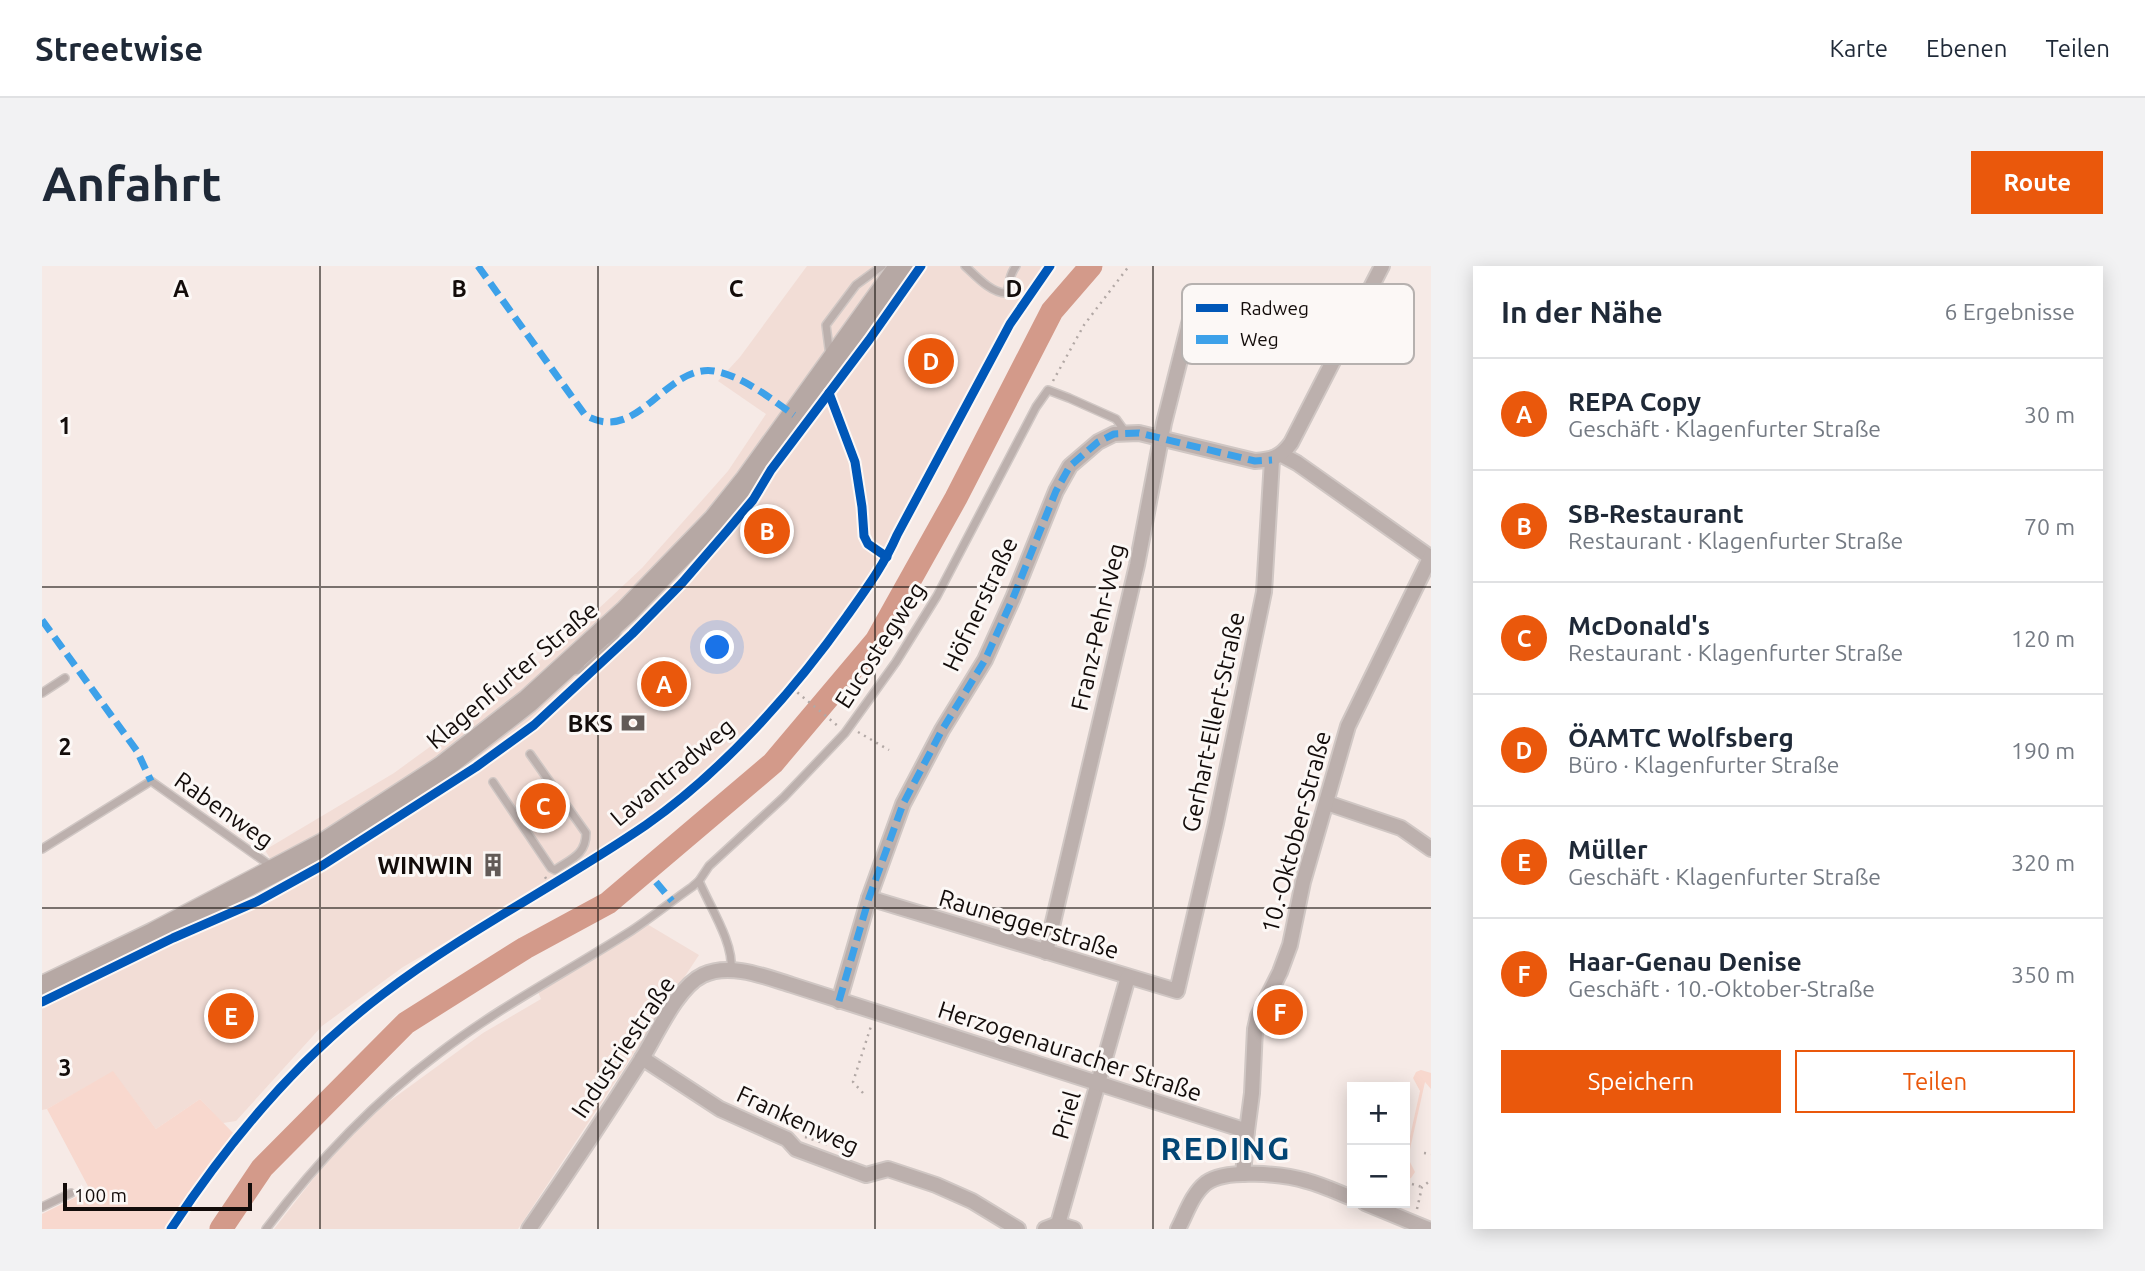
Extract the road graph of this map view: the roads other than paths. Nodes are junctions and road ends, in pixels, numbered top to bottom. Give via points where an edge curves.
1 (882, 266) edge
2 (901, 266) edge
3 (965, 266) edge
4 (1016, 266) edge
5 (1382, 266) edge
6 (1373, 284) edge
7 (1182, 349) edge
8 (831, 364) junction
9 (1332, 364) edge
10 (1126, 434) junction
11 (1162, 440) junction
12 (1277, 457) junction
13 (1431, 557) edge
14 (65, 678) dead end
15 (42, 693) edge
16 (530, 754) dead end
17 (493, 782) dead end
18 (1326, 803) junction
19 (42, 849) edge
20 (1431, 849) edge
21 (277, 870) junction
22 (699, 881) junction
23 (869, 898) junction
24 (1045, 952) junction
25 (731, 970) junction
26 (1128, 978) junction
27 (42, 988) edge
28 (1177, 991) joint
29 (839, 1001) junction
30 (642, 1058) junction
31 (1098, 1083) junction
32 (1247, 1131) junction
33 (1243, 1174) junction
34 (71, 1193) dead end
35 (1347, 1196) edge
36 (42, 1208) edge
37 (1380, 1208) edge
38 (1051, 1227) edge
39 (266, 1229) edge
40 (529, 1229) edge
41 (1018, 1229) edge
42 (1074, 1229) edge
43 (1178, 1229) edge
44 (1428, 1229) edge

1 - 8 lane via 856,285 826,325
2 - 8 main road, Klagenfurter Straße
3 - 4 lane via 1000,293 1009,289 1009,275
5 - 6 street
7 - 11 street, Franz-Pehr-Weg
8 - 21 main road, Klagenfurter Straße via 715,520 627,611 501,724 442,768
9 - 12 street via 1291,443
10 - 11 street, Höfnerstraße
10 - 22 lane, Eucostegweg via 1116,419 1048,390 937,596 896,662 847,730
10 - 23 street, Höfnerstraße via 1098,442 1070,466 1060,482 985,660 903,804
11 - 12 street, Höfnerstraße via 1255,461
11 - 24 street, Franz-Pehr-Weg
12 - 13 street via 1297,463
12 - 28 street, Gerhart-Ellert-Straße via 1264,592
13 - 18 street, 10.-Oktober-Straße via 1348,726
14 - 15 lane
16 - 17 lane via 586,833 580,853 555,870 547,870
18 - 20 street via 1401,828
18 - 32 street, 10.-Oktober-Straße via 1290,945 1258,1016
19 - 21 lane, Rabenweg via 151,781
21 - 27 main road, Klagenfurter Straße
22 - 25 lane via 726,941
22 - 39 lane, Eucostegweg via 635,929 504,1007 437,1054 326,1155
23 - 24 street, Rauneggerstraße
23 - 29 street, Höfnerstraße
24 - 26 street, Rauneggerstraße
25 - 29 street, Industriestraße
25 - 30 street, Industriestraße via 709,972 691,984
26 - 28 street, Rauneggerstraße
26 - 31 street, Priel
29 - 31 street, Herzogenauracher Straße
30 - 40 street, Industriestraße
30 - 41 street, Frankenweg via 720,1110 787,1139 796,1149 866,1175 888,1169 936,1185
31 - 32 street, Herzogenauracher Straße
31 - 38 street, Priel
32 - 33 street
33 - 35 street via 1300,1179
33 - 43 street via 1206,1183
34 - 36 lane
37 - 44 street
38 - 42 street

